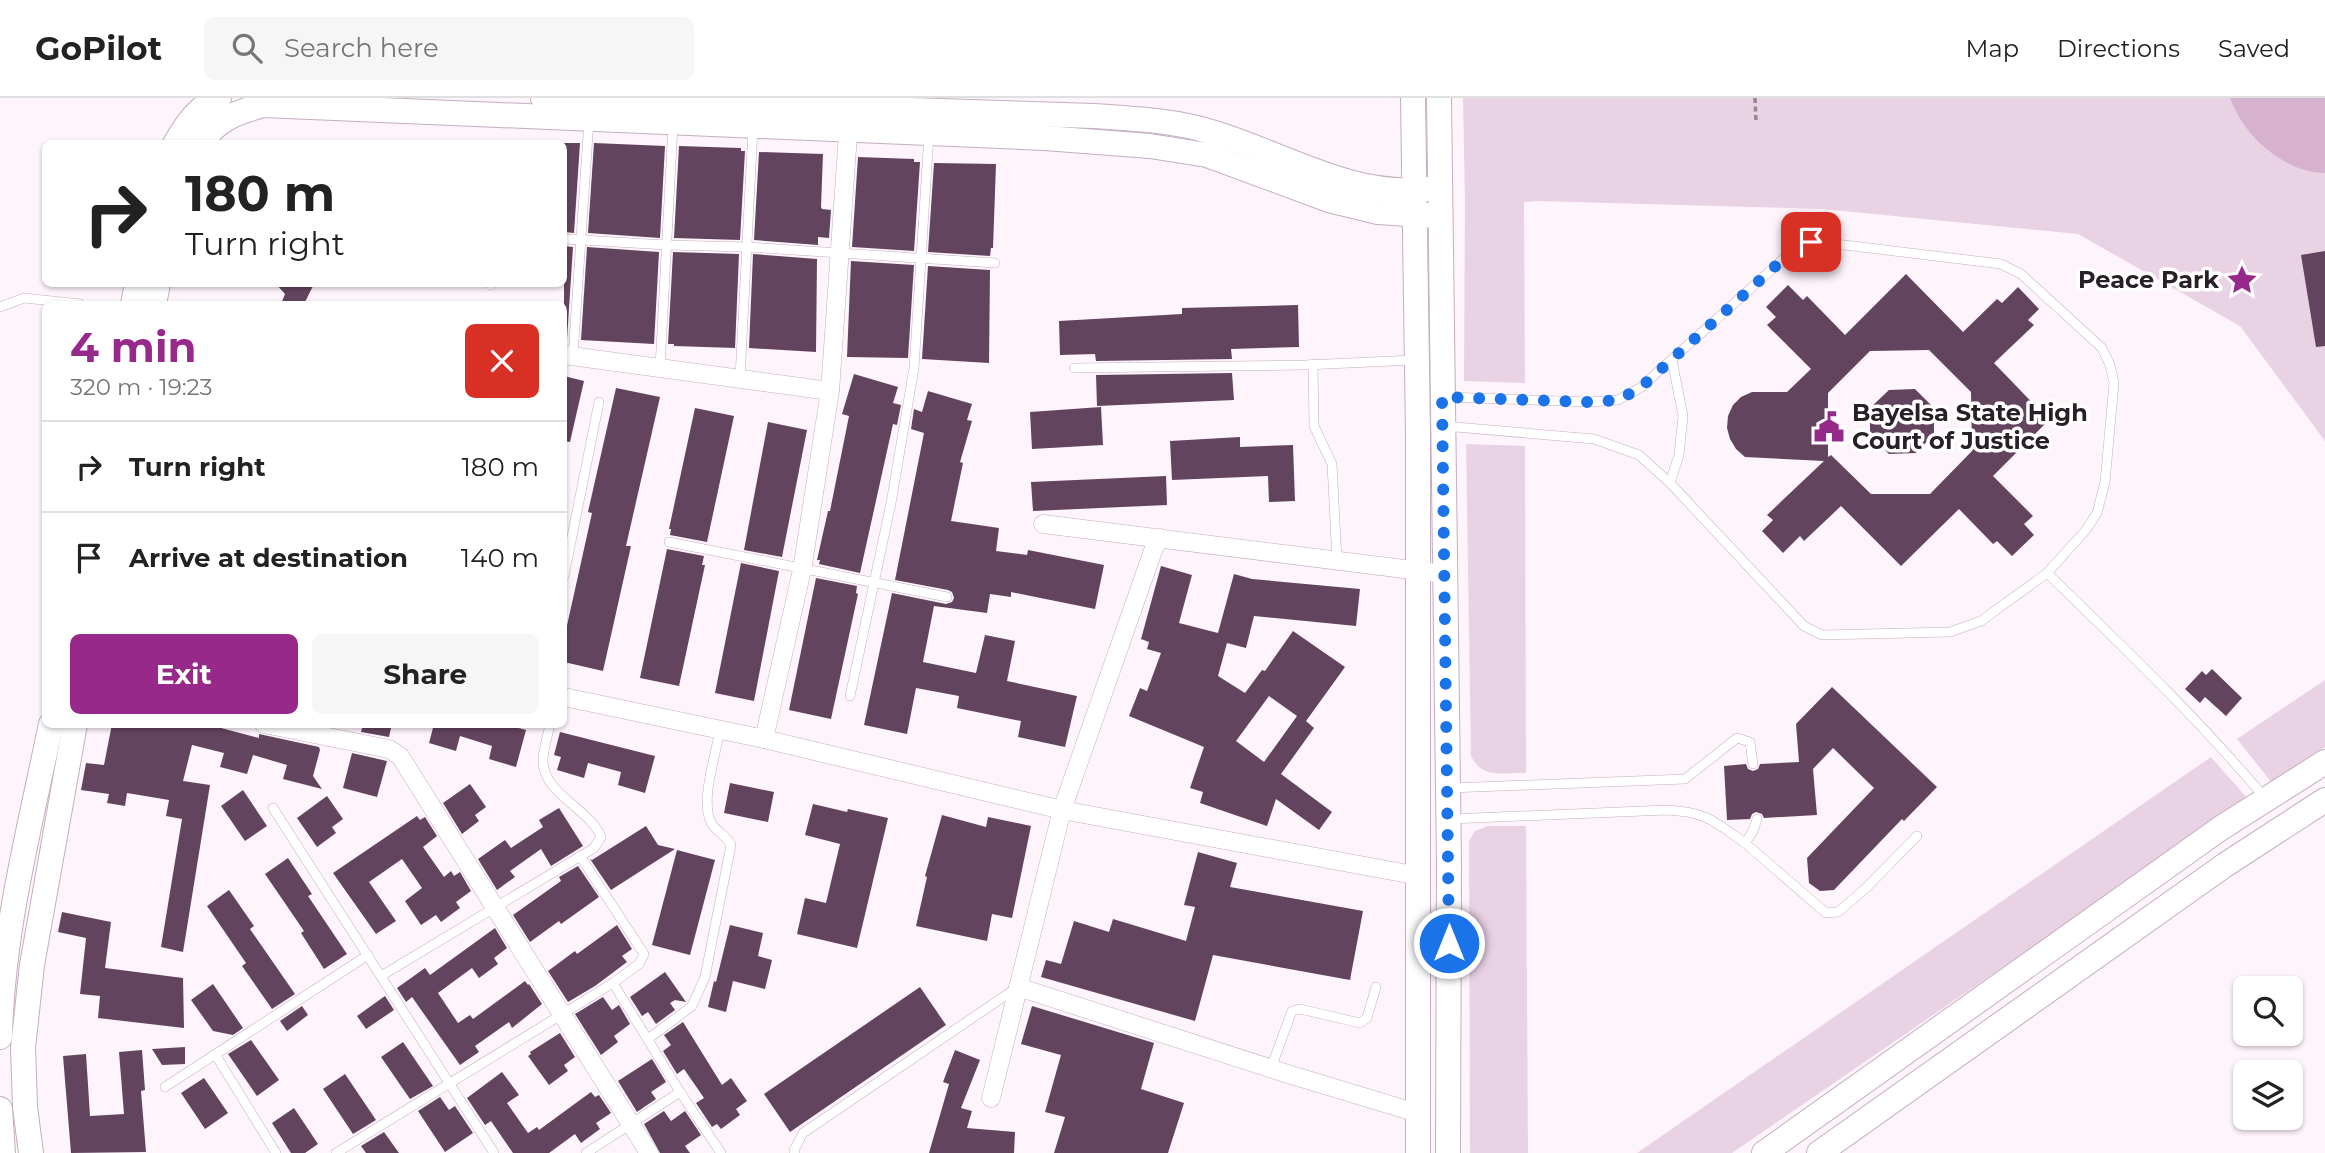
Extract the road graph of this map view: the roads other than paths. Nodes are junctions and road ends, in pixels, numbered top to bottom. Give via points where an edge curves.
1 (543, 98) edge
2 (1413, 98) edge
3 (1439, 98) edge
4 (214, 105) edge
5 (589, 119) junction
6 (849, 119) junction
7 (673, 122) junction
8 (753, 126) junction
9 (929, 133) junction
10 (177, 140) edge
11 (203, 140) edge
12 (1440, 188) junction
13 (1415, 203) junction
14 (1440, 216) junction
15 (567, 239) edge
16 (581, 240) junction
17 (667, 245) junction
18 (747, 247) junction
19 (839, 254) junction
20 (921, 258) junction
21 (995, 263) dead end
22 (52, 301) edge
23 (0, 307) edge
24 (568, 356) edge
25 (1417, 360) junction
26 (1672, 360) junction
27 (1313, 364) junction
28 (660, 368) junction
29 (1074, 368) dead end
30 (740, 378) junction
31 (830, 391) junction
32 (1442, 397) junction
33 (599, 402) dead end
34 (1442, 426) junction
35 (1670, 483) junction
36 (567, 521) edge
37 (574, 522) junction
38 (1044, 524) dead end
39 (1160, 538) junction
40 (669, 542) dead end
41 (567, 560) edge
42 (1337, 561) junction
43 (802, 570) junction
44 (1419, 572) junction
45 (2047, 573) junction
46 (1444, 574) junction
47 (874, 583) junction
48 (947, 597) dead end
49 (850, 696) dead end
50 (567, 698) edge
51 (50, 728) edge
52 (74, 728) edge
53 (284, 728) edge
54 (549, 728) edge
55 (720, 730) junction
56 (764, 739) junction
57 (2325, 762) edge
58 (1753, 764) dead end
59 (1448, 788) junction
60 (2267, 800) junction
61 (2325, 800) edge
62 (273, 808) dead end
63 (1062, 810) junction
64 (1448, 819) junction
65 (1757, 819) dead end
66 (1917, 836) dead end
67 (1745, 843) junction
68 (580, 856) junction
69 (1419, 876) junction
70 (495, 907) junction
71 (368, 955) junction
72 (381, 976) junction
73 (613, 983) junction
74 (1018, 987) junction
75 (1376, 987) dead end
76 (561, 1014) junction
77 (0, 1037) edge
78 (648, 1039) junction
79 (215, 1054) junction
80 (1271, 1068) junction
81 (449, 1083) junction
82 (165, 1087) dead end
83 (680, 1093) junction
84 (990, 1098) dead end
85 (0, 1109) edge
86 (1417, 1113) junction
87 (631, 1126) junction
88 (3, 1153) edge
89 (32, 1153) edge
90 (276, 1153) edge
91 (336, 1153) edge
92 (494, 1153) edge
93 (586, 1153) edge
94 (649, 1153) edge
95 (721, 1153) edge
96 (794, 1153) edge
97 (1418, 1153) edge
98 (1448, 1153) edge
99 (1764, 1153) edge
100 (1819, 1153) edge

1 - 6 main road
2 - 13 main road
3 - 12 main road
4 - 5 main road via 236,113 264,105
4 - 10 main road via 204,105
4 - 11 main road
5 - 7 main road
5 - 16 lane
6 - 8 main road
6 - 9 main road
6 - 13 main road via 1094,116 1168,121 1256,146 1339,180
6 - 19 street
7 - 8 main road
7 - 17 lane
8 - 18 lane
9 - 13 main road via 1137,145 1207,155 1329,200 1378,212
9 - 20 lane
12 - 13 main road
12 - 14 main road
13 - 14 main road
13 - 25 main road
14 - 32 main road
15 - 16 lane
16 - 17 lane
16 - 24 lane
17 - 18 lane
17 - 28 lane
18 - 19 lane
18 - 30 lane
19 - 20 lane
19 - 31 street
20 - 21 lane
20 - 47 lane via 914,368
22 - 23 lane via 24,298
24 - 28 street
25 - 27 lane
25 - 44 main road
26 - 32 lane via 1618,400
26 - 35 lane via 1683,416 1679,455
26 - 45 lane via 1799,245 1811,242 2001,264 2021,274 2102,348 2114,383 2105,482 2097,513
27 - 29 lane
27 - 42 lane via 1314,426 1332,464
28 - 30 street
30 - 31 street
31 - 43 street
32 - 34 main road
33 - 37 lane
34 - 35 lane via 1594,439 1639,455
34 - 46 main road
35 - 45 lane via 1804,626 1822,635 1950,632 1981,621
36 - 37 lane
37 - 41 lane
38 - 39 street
39 - 42 street
39 - 63 street
40 - 43 lane
42 - 44 street
43 - 47 lane
43 - 56 street
44 - 46 street
44 - 69 main road
45 - 60 lane via 2177,699
46 - 59 main road
47 - 48 lane
47 - 49 lane
50 - 55 street
51 - 77 main road via 10,927
52 - 89 main road via 32,965 23,1048
53 - 70 street via 389,749 400,756
54 - 68 lane via 543,759 546,774 597,827 601,837
55 - 56 street
55 - 78 lane via 706,801 713,826 731,845 705,977 692,1006
56 - 63 street
57 - 60 main road
58 - 59 lane via 1750,742 1737,738 1685,779
59 - 64 main road
60 - 99 main road via 2221,828
61 - 100 main road via 2225,865
62 - 71 lane
63 - 69 street
63 - 74 street
64 - 67 lane via 1692,811
64 - 98 main road
65 - 67 lane
66 - 67 lane via 1838,912 1826,913
68 - 70 lane
68 - 73 lane via 644,954 639,964
69 - 86 main road
70 - 72 lane
70 - 76 street
71 - 72 lane
71 - 79 lane
72 - 81 lane
73 - 76 lane
73 - 78 lane
74 - 80 street
74 - 84 street
74 - 96 lane via 803,1133
75 - 80 lane via 1367,1018 1360,1023 1292,1011
76 - 81 lane
76 - 87 street
78 - 83 lane
79 - 82 lane
79 - 90 lane
80 - 86 street
81 - 91 lane
81 - 92 lane
83 - 87 lane
83 - 95 lane
85 - 88 main road
86 - 97 main road
87 - 93 lane
87 - 94 street

